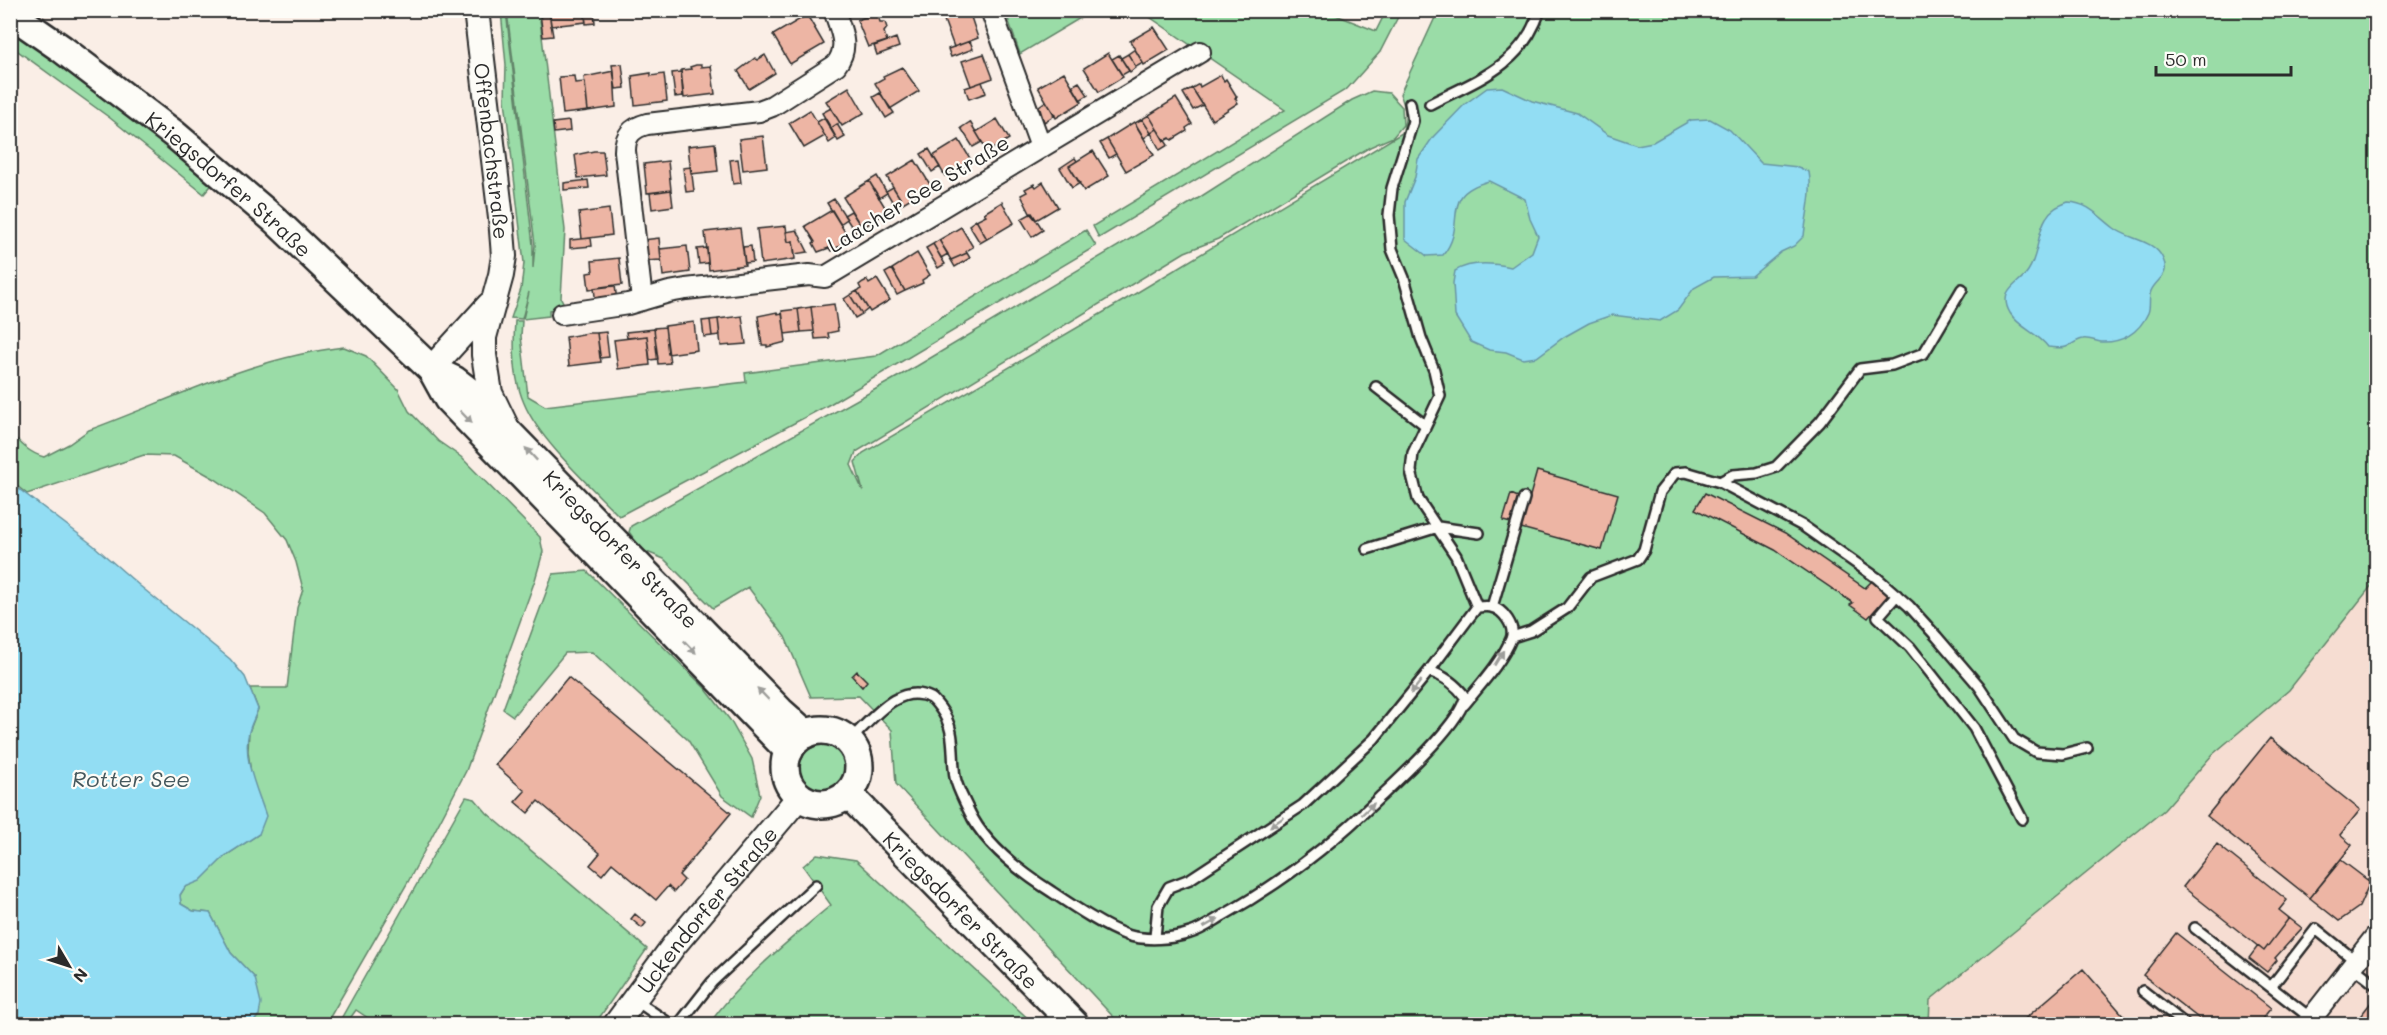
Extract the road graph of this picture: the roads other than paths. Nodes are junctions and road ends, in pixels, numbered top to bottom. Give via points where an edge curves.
1 (476, 10) edge
2 (834, 10) edge
3 (991, 10) edge
4 (1540, 10) edge
5 (10, 13) edge
6 (1200, 52) dead end
7 (1410, 104) dead end
8 (1430, 104) dead end
9 (1041, 147) junction
10 (1962, 290) dead end
11 (495, 292) junction
12 (642, 300) junction
13 (562, 314) dead end
14 (432, 369) junction
15 (1376, 387) dead end
16 (1425, 425) junction
17 (510, 432) junction
18 (1720, 482) junction
19 (1524, 498) dead end
20 (1438, 527) junction
21 (1479, 533) dead end
22 (1367, 549) dead end
23 (1897, 595) junction
24 (1477, 607) junction
25 (1492, 607) junction
26 (1512, 637) junction
27 (1429, 671) junction
28 (1464, 705) junction
29 (849, 741) junction
30 (798, 742) junction
31 (2087, 748) dead end
32 (848, 794) junction
33 (799, 797) junction
34 (2022, 819) dead end
35 (816, 885) dead end
36 (2195, 928) dead end
37 (2376, 936) edge
38 (1155, 937) junction
39 (2355, 964) junction
40 (2376, 985) edge
41 (2271, 987) junction
42 (2143, 991) dead end
43 (634, 999) junction
44 (2310, 1022) edge
45 (616, 1024) edge
46 (670, 1024) edge
47 (679, 1024) edge
48 (1074, 1024) edge
49 (2185, 1024) edge

1 - 11 street, Offenbachstraße via 503,238 501,275
2 - 12 street via 844,40 841,59 772,106 647,124 627,136
3 - 9 street, Laacher See Straße
4 - 8 lane via 1535,26 1516,53 1493,73
5 - 14 main road, Kriegsdorfer Straße via 174,134 274,220
6 - 9 street, Laacher See Straße
7 - 16 lane via 1413,121 1392,188 1389,215 1392,249 1440,396
9 - 12 street, Laacher See Straße via 825,277 809,275 698,288
10 - 18 lane via 1924,353 1892,365 1860,369 1820,422 1776,467 1733,475
11 - 14 street, Offenbachstraße via 476,322
11 - 17 street, Offenbachstraße via 484,337 486,372 490,393
12 - 13 street, Laacher See Straße
14 - 17 main road, Kriegsdorfer Straße via 462,385
14 -> 30 main road, Kriegsdorfer Straße via 448,399
15 - 16 lane
16 - 20 lane via 1413,453 1411,471 1418,499
30 -> 17 main road, Kriegsdorfer Straße via 780,711
18 - 23 lane via 1803,526
18 - 26 lane via 1686,472 1675,473 1660,492 1638,559 1591,577 1567,608 1531,631
19 - 25 lane
20 - 21 lane
20 - 22 lane
20 - 24 lane via 1456,556
23 - 31 lane via 1979,686 2014,739 2036,752 2063,754
23 - 34 lane via 1878,617 1910,647 1974,728
24 - 25 lane
24 - 27 lane
25 - 26 lane via 1502,612 1511,625
28 -> 26 lane
27 - 28 lane via 1444,676 1460,689
27 -> 38 lane via 1374,739 1302,805 1190,879 1169,887 1158,906
38 -> 28 lane via 1192,933 1250,901 1317,853 1411,767
29 - 30 main road via 829,730
29 - 32 main road via 860,768
29 - 38 lane via 900,695 914,693 932,699 948,719 955,751 955,778 963,798 994,845 1018,868 1065,901 1128,935
30 - 33 main road via 785,763 786,776
32 - 33 main road via 824,804
32 - 48 main road, Kriegsdorfer Straße
33 - 43 street, Uckendorfer Straße via 710,900
35 - 47 lane via 712,982
36 - 41 lane
37 - 39 street
39 - 40 lane
39 - 41 lane via 2316,929
39 - 44 street
41 - 44 lane
42 - 49 lane
43 - 45 street, Uckendorfer Straße
43 - 46 lane

